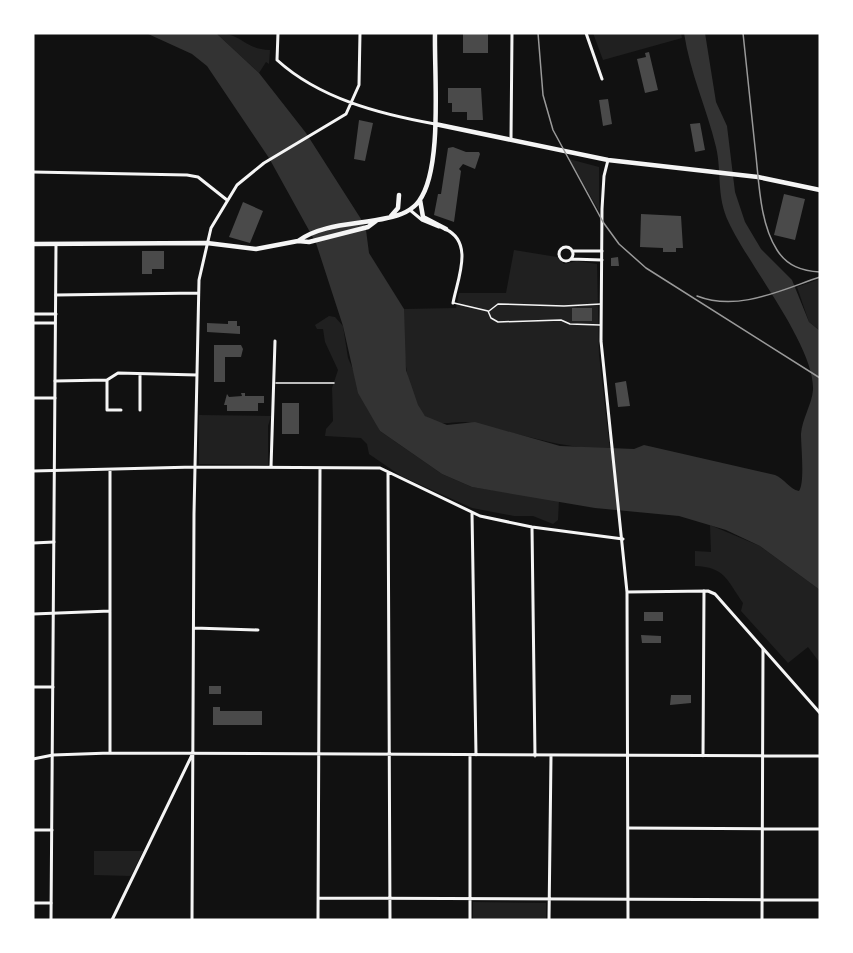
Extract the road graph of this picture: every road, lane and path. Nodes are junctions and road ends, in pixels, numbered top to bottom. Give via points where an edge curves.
1 (278, 33) edge
2 (360, 33) edge
3 (435, 33) edge
4 (512, 33) edge
5 (586, 33) edge
6 (602, 79) dead end
7 (352, 103) junction
8 (435, 124) junction
9 (511, 139) junction
10 (608, 160) junction
11 (33, 172) edge
12 (820, 190) edge
13 (399, 195) dead end
14 (420, 199) junction
15 (227, 201) junction
16 (410, 210) junction
17 (389, 218) junction
18 (376, 221) junction
19 (449, 230) junction
20 (298, 241) junction
21 (207, 243) junction
22 (33, 244) edge
23 (56, 244) junction
24 (572, 251) junction
25 (602, 251) junction
26 (570, 260) junction
27 (602, 260) junction
28 (198, 293) junction
29 (56, 295) junction
30 (453, 303) joint
31 (602, 304) junction
32 (488, 311) junction
33 (33, 314) edge
34 (56, 314) junction
35 (33, 323) edge
36 (56, 323) junction
37 (601, 325) junction
38 (275, 341) dead end
39 (140, 375) junction
40 (197, 375) junction
41 (107, 380) junction
42 (56, 381) junction
43 (275, 383) junction
44 (334, 384) dead end
45 (33, 398) edge
46 (56, 398) junction
47 (121, 410) dead end
48 (140, 410) dead end
49 (195, 467) junction
50 (271, 468) junction
51 (320, 468) junction
52 (110, 469) junction
53 (54, 470) junction
54 (33, 471) edge
55 (388, 472) junction
56 (472, 513) junction
57 (532, 527) junction
58 (623, 539) junction
59 (54, 542) junction
60 (33, 543) edge
61 (704, 591) junction
62 (627, 592) junction
63 (110, 611) junction
64 (54, 613) junction
65 (33, 614) edge
66 (195, 628) junction
67 (258, 630) dead end
68 (764, 647) junction
69 (33, 687) edge
70 (53, 687) junction
71 (820, 713) edge
72 (110, 753) junction
73 (192, 754) junction
74 (53, 755) junction
75 (320, 755) junction
76 (391, 755) junction
77 (470, 755) junction
78 (476, 755) junction
79 (629, 755) junction
80 (535, 756) junction
81 (551, 756) junction
82 (703, 756) junction
83 (820, 756) edge
84 (761, 757) junction
85 (33, 759) edge
86 (629, 828) junction
87 (762, 828) junction
88 (820, 829) edge
89 (33, 830) edge
90 (51, 830) junction
91 (318, 898) junction
92 (390, 898) junction
93 (470, 898) junction
94 (549, 899) junction
95 (628, 900) junction
96 (762, 900) junction
97 (820, 900) edge
98 (33, 903) edge
99 (51, 903) junction
100 (51, 920) edge
101 (112, 920) edge
102 (192, 920) edge
103 (318, 920) edge
104 (390, 920) edge
105 (470, 920) edge
106 (549, 920) edge
107 (628, 920) edge
108 (762, 920) edge

1 - 7 street via 278,60
2 - 7 street via 360,83
3 - 8 main road
4 - 9 street
5 - 6 street
7 - 8 street
7 - 15 street via 341,119 244,177
8 - 9 main road
8 - 14 main road via 432,157
9 - 10 main road
10 - 12 main road via 771,179
10 - 25 street
11 - 15 street via 187,175 205,182
13 - 17 main road via 398,208
14 - 16 main road
14 - 19 main road via 423,217
15 - 21 street
16 - 17 main road
16 - 19 street via 422,220
17 - 18 main road
18 - 20 main road via 309,242
18 - 20 main road via 307,235
19 - 30 street via 462,252
20 - 21 main road via 252,249
21 - 23 main road
21 - 28 street
22 - 23 main road
23 - 29 street
24 - 25 street
24 - 26 street
24 - 26 street via 564,248 559,254 564,261
25 - 27 street
26 - 27 street
27 - 31 street
28 - 29 street
28 - 40 street
29 - 34 street
30 - 32 lane
31 - 32 lane via 498,304
31 - 37 street
32 - 37 lane via 498,322 561,320
33 - 34 street
34 - 36 street
35 - 36 street
36 - 42 street
37 - 58 street
38 - 43 street
39 - 40 street
39 - 41 street via 118,373
39 - 48 street
40 - 49 street
41 - 42 street
41 - 47 street via 107,410
42 - 46 street
43 - 44 lane
43 - 50 street
45 - 46 street
46 - 53 street
49 - 50 street
49 - 52 street
49 - 66 street
50 - 51 street
51 - 55 street via 377,468
51 - 75 street
52 - 53 street
52 - 63 street
53 - 54 street
53 - 59 street
55 - 56 street
55 - 76 street
56 - 57 street
56 - 78 street
57 - 58 street
57 - 80 street
58 - 62 street
59 - 60 street
59 - 64 street
61 - 62 street
61 - 68 street via 719,597
61 - 82 street
62 - 79 street
63 - 64 street
63 - 72 street
64 - 65 street
64 - 70 street
66 - 67 street
66 - 73 street
68 - 71 street
68 - 84 street
69 - 70 street
70 - 74 street
72 - 73 street
72 - 74 street
73 - 75 street
73 - 101 street
73 - 102 street
74 - 85 street
74 - 90 street
75 - 76 street
75 - 91 street
76 - 77 street
76 - 92 street
77 - 78 street
77 - 93 street
78 - 80 street
79 - 81 street
79 - 82 street
79 - 86 street
80 - 81 street
81 - 94 street
82 - 84 street
83 - 84 street
84 - 87 street
86 - 87 street
86 - 95 street
87 - 88 street
87 - 96 street
89 - 90 street
90 - 99 street
91 - 92 street
91 - 103 street
92 - 93 street
92 - 104 street
93 - 94 street
93 - 105 street
94 - 95 street
94 - 106 street
95 - 96 street
95 - 107 street
96 - 97 street
96 - 108 street
98 - 99 street
99 - 100 street

